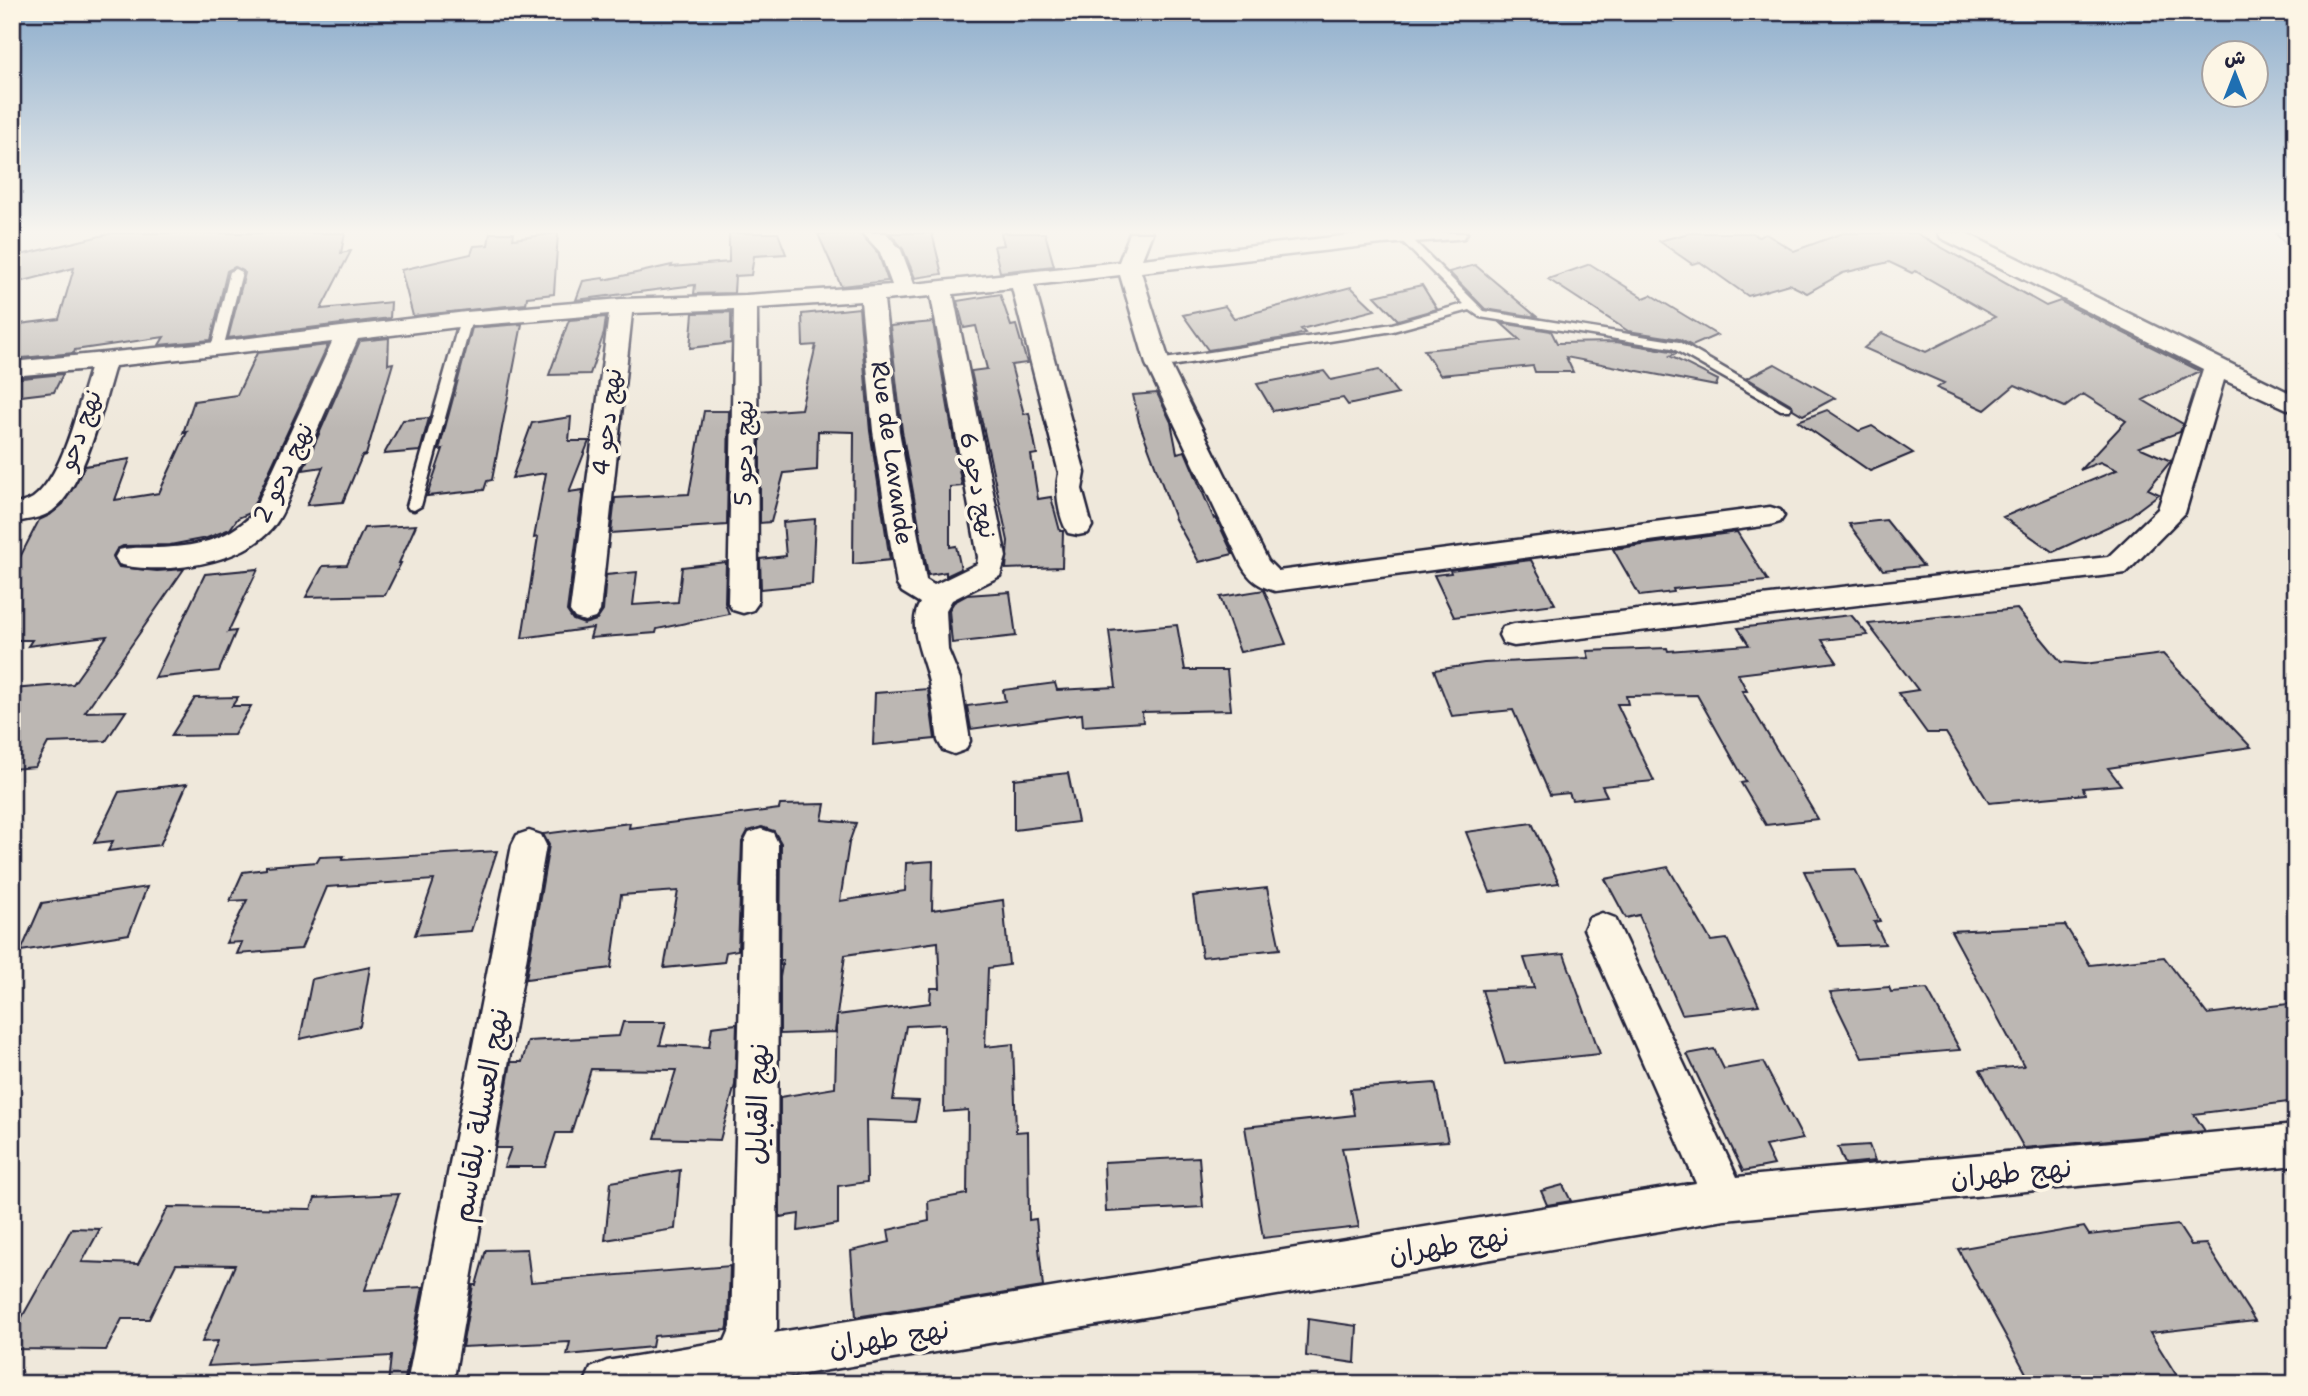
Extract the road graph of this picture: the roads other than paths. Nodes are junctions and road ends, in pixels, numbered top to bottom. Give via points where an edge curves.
1 (230, 298) edge
2 (807, 298) edge
3 (872, 298) edge
4 (943, 298) edge
5 (1026, 298) edge
6 (1138, 298) edge
7 (1463, 298) edge
8 (2080, 298) edge
9 (746, 302) junction
10 (621, 306) junction
11 (1471, 306) junction
12 (466, 319) junction
13 (348, 334) junction
14 (217, 349) junction
15 (104, 360) junction
16 (1158, 363) junction
17 (2216, 366) junction
18 (12, 369) edge
19 (2296, 406) edge
20 (1785, 407) dead end
21 (414, 506) dead end
22 (12, 514) edge
23 (1770, 516) dead end
24 (1078, 526) dead end
25 (129, 557) dead end
26 (936, 599) junction
27 (743, 603) dead end
28 (585, 611) dead end
29 (1514, 635) dead end
30 (954, 741) dead end
31 (761, 843) dead end
32 (529, 845) dead end
33 (1602, 929) dead end
34 (2296, 1145) edge
35 (1725, 1199) junction
36 (740, 1372) edge
37 (430, 1384) edge
38 (607, 1384) edge

1 - 14 lane
2 - 9 street
3 - 26 street, Rue de Lavande via 886,430 912,584
4 - 26 street, نهج دحو 6 via 992,557 990,569
5 - 24 street via 1072,473 1069,489
6 - 16 street
7 - 11 lane
8 - 17 street
9 - 10 street
9 - 27 street, نهج دحو 5
10 - 12 street
10 - 28 street, نهج دحو 4
11 - 16 lane via 1393,327
11 - 20 lane via 1480,314 1675,345
12 - 13 street
12 - 21 lane
13 - 14 street
13 - 25 street, نهج دحو 2 via 255,532 237,544 206,551
14 - 15 street
15 - 18 street
15 - 22 street, نهج دحو via 60,484 43,505
16 - 23 street via 1256,566 1275,581
17 - 19 street
17 - 29 street via 2171,513 2116,566
26 - 30 street via 930,609 933,650 944,679
31 - 36 street, نهج القبايل via 754,1328
32 - 37 street, نهج العسلة بلقاسم
33 - 35 street
34 - 35 street, نهج طهران
35 - 36 street, نهج طهران
36 - 38 street, نهج طهران

